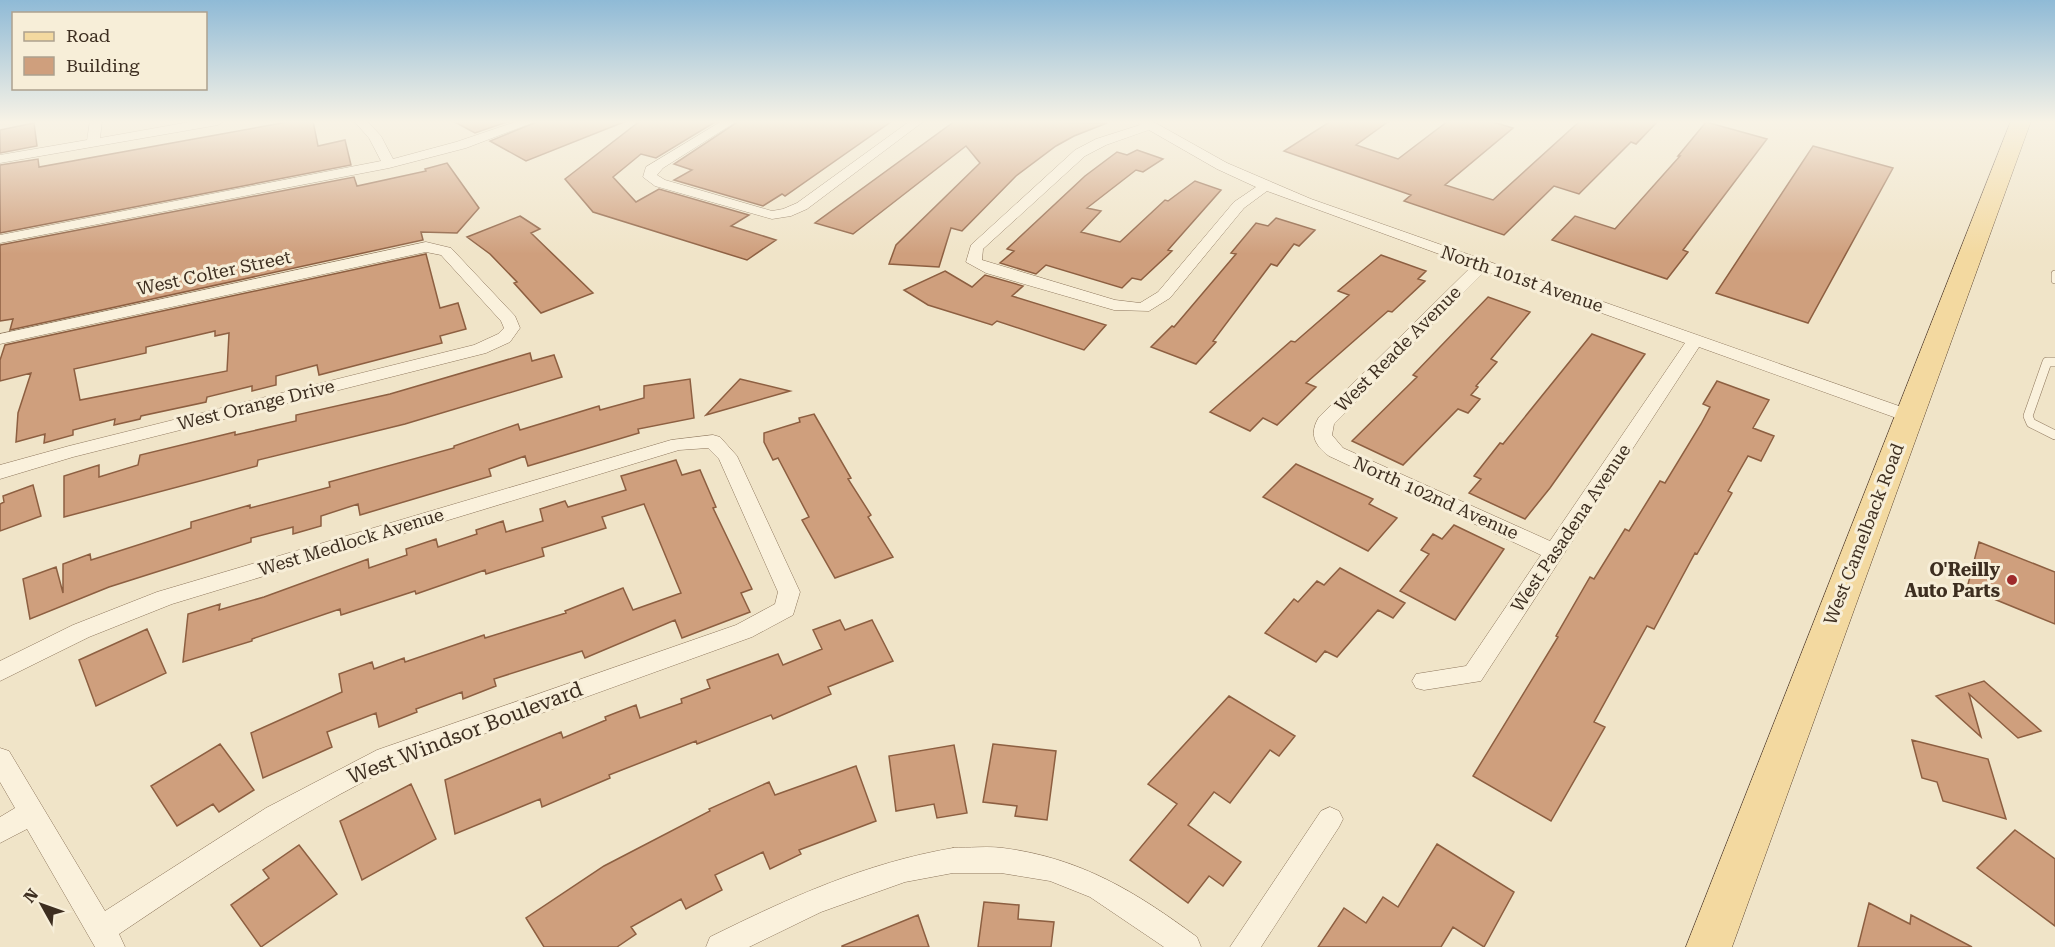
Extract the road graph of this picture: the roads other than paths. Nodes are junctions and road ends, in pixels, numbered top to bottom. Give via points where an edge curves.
1 (383, 165) edge
2 (658, 165) edge
3 (858, 165) edge
4 (1067, 165) edge
5 (1219, 165) edge
6 (2004, 165) edge
7 (1266, 186) junction
8 (0, 239) edge
9 (1482, 266) junction
10 (2055, 274) edge
11 (2055, 280) edge
12 (510, 333) joint
13 (0, 339) edge
14 (1695, 340) junction
15 (2055, 363) edge
16 (2044, 368) junction
17 (2055, 370) edge
18 (1909, 416) junction
19 (2055, 435) edge
20 (1322, 437) joint
21 (0, 472) edge
22 (1555, 552) junction
23 (785, 609) joint
24 (0, 672) edge
25 (1424, 681) dead end
26 (0, 759) edge
27 (33, 811) junction
28 (1330, 819) dead end
29 (0, 831) edge
30 (106, 939) edge
31 (1714, 945) edge
32 (720, 947) edge
33 (1187, 947) edge
34 (1244, 947) edge

1 - 8 street
2 - 3 street via 650,177 660,183 772,214 802,206
4 - 7 street via 976,249 974,262 1114,305 1143,308 1164,296 1239,205
5 - 7 street, North 101st Avenue
6 - 18 main road, West Camelback Road
7 - 9 street, North 101st Avenue
9 - 14 street, North 101st Avenue
9 - 20 street, West Reade Avenue via 1326,421
10 - 11 lane
12 - 13 street, West Colter Street via 510,320 446,251 438,248 411,250
12 - 21 street, West Orange Drive via 480,349
14 - 18 street, North 101st Avenue
14 - 22 street, West Pasadena Avenue
15 - 16 lane
16 - 17 lane
16 - 19 lane via 2028,416 2031,423
18 - 31 main road, West Camelback Road
20 - 22 street, North 102nd Avenue via 1336,452
22 - 25 street, West Pasadena Avenue via 1473,674
23 - 24 street, West Medlock Avenue via 789,592 727,456 712,441 678,444 165,598 81,630
23 - 30 street, West Windsor Boulevard via 744,631 386,758 346,776 279,813
26 - 27 street
27 - 29 street
27 - 30 street
28 - 34 street
32 - 33 street via 812,904 909,866 952,859 999,859 1036,866 1099,888

